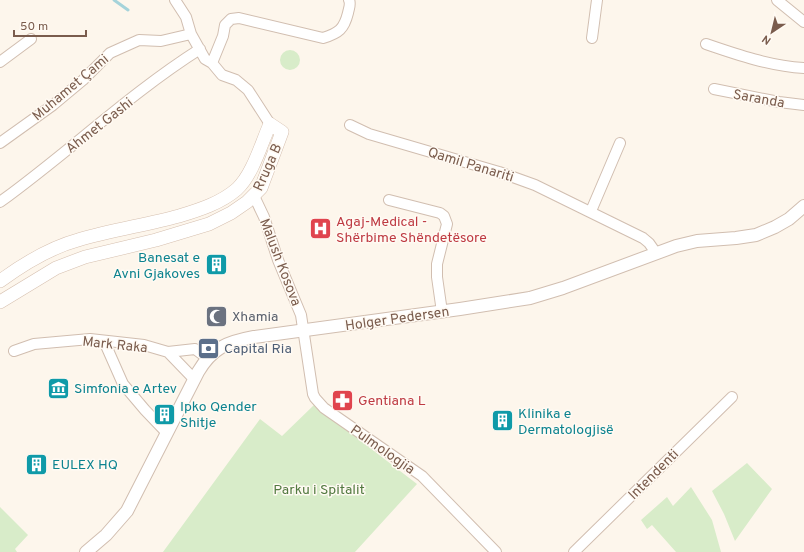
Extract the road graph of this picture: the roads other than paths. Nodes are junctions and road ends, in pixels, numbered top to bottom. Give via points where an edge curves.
1 (175, 0) edge
2 (349, 0) edge
3 (597, 0) edge
4 (777, 0) edge
5 (804, 22) edge
6 (191, 34) junction
7 (592, 38) dead end
8 (31, 39) dead end
9 (706, 44) dead end
10 (200, 49) junction
11 (0, 62) edge
12 (212, 63) junction
13 (804, 68) edge
14 (714, 89) dead end
15 (804, 105) edge
16 (270, 124) junction
17 (350, 125) dead end
18 (0, 143) edge
19 (620, 143) dead end
20 (254, 196) junction
21 (389, 200) dead end
22 (0, 202) edge
23 (804, 206) edge
24 (591, 211) junction
25 (656, 253) junction
26 (0, 281) edge
27 (0, 302) edge
28 (442, 312) junction
29 (304, 330) junction
30 (104, 341) junction
31 (14, 351) dead end
32 (168, 352) junction
33 (207, 358) junction
34 (194, 379) junction
35 (732, 397) dead end
36 (167, 433) junction
37 (86, 552) edge
38 (496, 552) edge
39 (574, 552) edge

1 - 6 street via 186,17
2 - 12 street via 343,28 334,35 323,38 239,18 231,19 225,25
3 - 7 street
4 - 5 street
6 - 10 street
6 - 18 street, Muhamet Çami via 162,41 139,40 110,53 53,105
8 - 11 street
9 - 13 street via 768,63
10 - 12 street via 205,59
10 - 22 street, Ahmet Gashi via 170,68
12 - 16 street via 222,75 236,80 248,90
14 - 15 street, Saranda
16 - 20 main road, Rruga B via 282,132 261,188
16 - 26 main road, Rruga B via 247,176 237,188 222,199 201,209 158,222 77,240 47,253
17 - 24 street, Qamil Panariti via 369,134 499,172 535,185
19 - 24 street
20 - 27 main road, Rruga B via 231,213 209,224 56,268
20 - 29 street, Malush Kosova via 301,314
21 - 28 street via 440,213 446,220 437,264
23 - 25 street, Holger Pedersen via 789,219 756,235 697,241
24 - 25 street, Qamil Panariti via 643,238
25 - 28 street, Holger Pedersen via 546,294
28 - 29 street, Holger Pedersen
29 - 33 street, Holger Pedersen via 235,341
29 - 38 street, Pulmologjia via 313,394 319,403 422,476
30 - 31 street, Mark Raka via 90,339 45,342
30 - 32 street, Mark Raka
30 - 36 street via 123,384
32 - 33 street, Mark Raka via 195,348
32 - 34 street, Mark Raka
33 - 34 street, Holger Pedersen
34 - 36 street, Holger Pedersen
35 - 39 street, Intendenti
36 - 37 street, Holger Pedersen via 127,511 106,535

